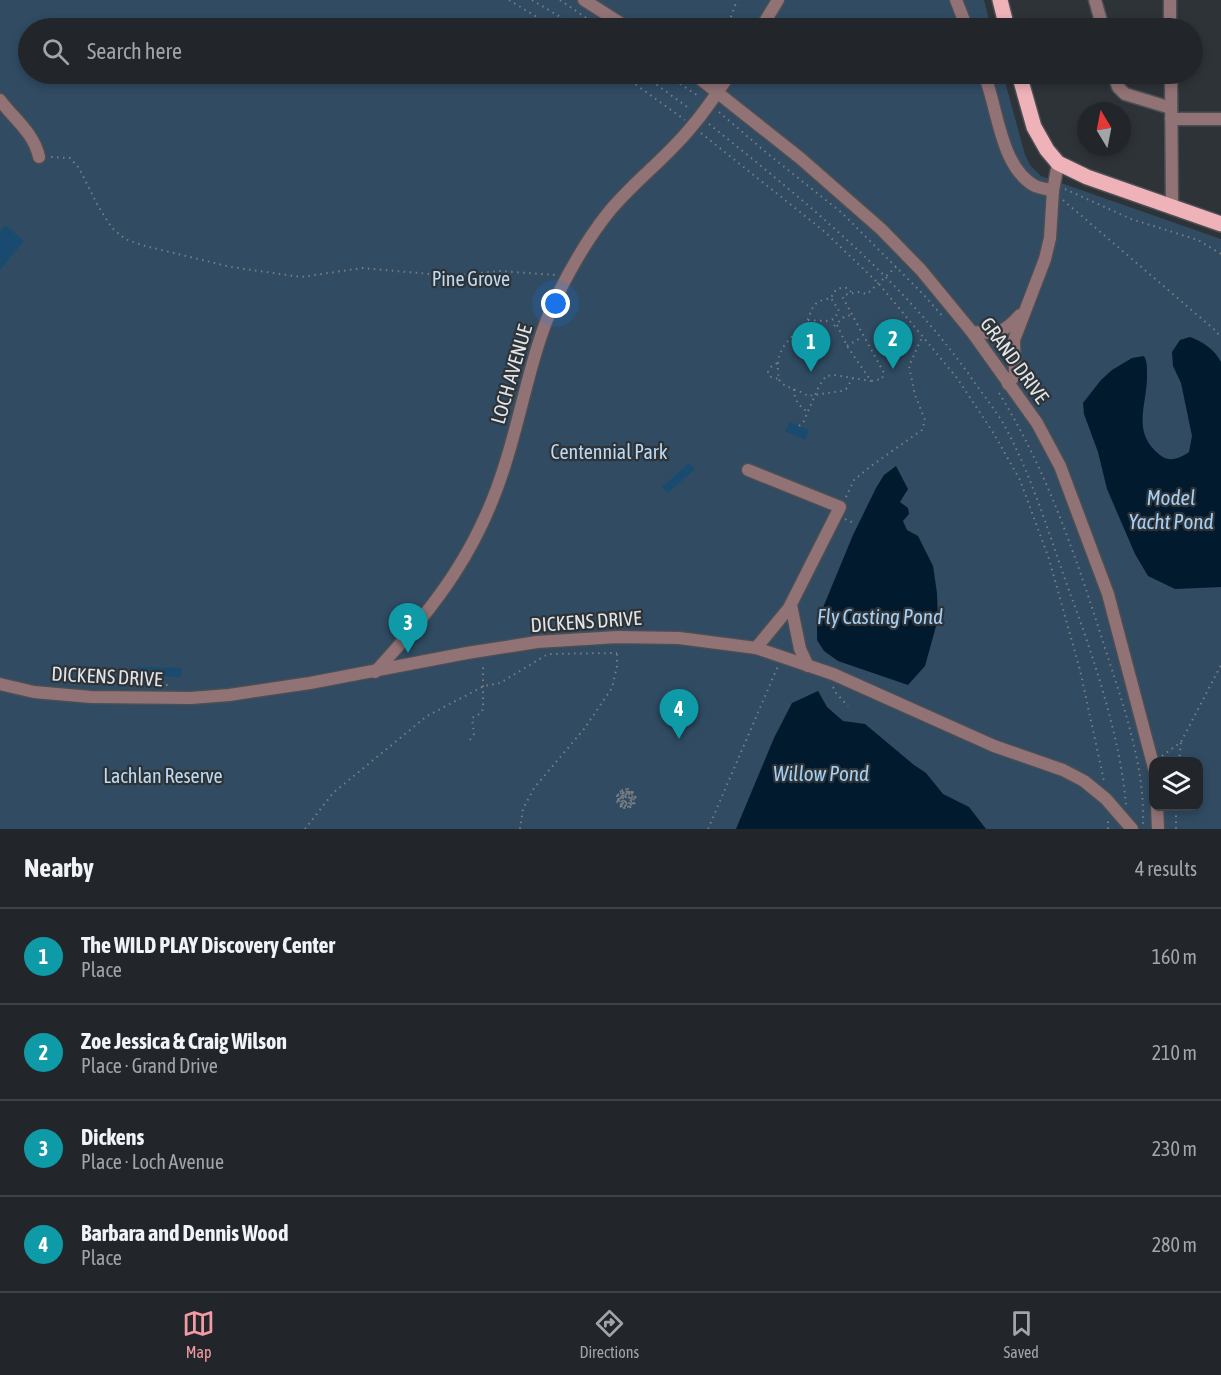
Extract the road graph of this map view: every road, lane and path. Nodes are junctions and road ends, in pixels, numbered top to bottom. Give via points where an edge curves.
1 (509, 0) edge
2 (532, 0) edge
3 (560, 0) edge
4 (584, 0) edge
5 (737, 0) edge
6 (778, 0) edge
7 (956, 0) edge
8 (1000, 0) edge
9 (1095, 0) edge
10 (1170, 0) edge
11 (539, 18) edge
12 (562, 18) edge
13 (586, 18) edge
14 (612, 18) edge
15 (731, 18) edge
16 (767, 18) edge
17 (963, 18) edge
18 (1004, 18) edge
19 (1100, 18) edge
20 (1170, 18) edge
21 (637, 84) edge
22 (653, 84) edge
23 (680, 84) edge
24 (707, 84) edge
25 (723, 84) edge
26 (987, 84) edge
27 (1022, 84) edge
28 (1117, 84) edge
29 (1171, 84) edge
30 (717, 92) junction
31 (0, 100) edge
32 (709, 104) junction
33 (1171, 114) junction
34 (1221, 119) edge
35 (696, 121) junction
36 (39, 157) joint
37 (1058, 163) junction
38 (1053, 190) junction
39 (1172, 207) junction
40 (1221, 224) edge
41 (1221, 254) edge
42 (896, 267) junction
43 (568, 276) junction
44 (886, 277) junction
45 (879, 284) junction
46 (851, 292) junction
47 (831, 298) junction
48 (1031, 299) junction
49 (839, 311) junction
50 (851, 315) junction
51 (843, 318) junction
52 (945, 319) dead end
53 (808, 320) junction
54 (972, 332) junction
55 (923, 335) junction
56 (863, 337) junction
57 (1221, 338) edge
58 (847, 346) junction
59 (777, 363) junction
60 (853, 378) junction
61 (778, 379) junction
62 (871, 381) junction
63 (1004, 388) junction
64 (794, 389) junction
65 (814, 396) junction
66 (808, 412) junction
67 (799, 426) dead end
68 (748, 470) dead end
69 (840, 507) junction
70 (791, 605) junction
71 (756, 648) junction
72 (482, 650) junction
73 (782, 657) junction
74 (1221, 664) edge
75 (808, 666) junction
76 (375, 672) junction
77 (829, 673) junction
78 (0, 684) edge
79 (484, 686) junction
80 (848, 706) dead end
81 (470, 740) dead end
82 (1181, 742) junction
83 (1151, 757) edge
84 (1162, 757) edge
85 (1180, 757) edge
86 (630, 789) dead end
87 (626, 798) dead end
88 (1106, 799) junction
89 (1157, 811) edge
90 (1176, 811) edge
91 (1108, 819) dead end
92 (1130, 827) edge
93 (305, 829) edge
94 (520, 829) edge
95 (708, 829) edge
96 (1108, 829) edge
97 (1143, 829) edge
98 (1158, 829) edge
99 (1176, 829) edge

1 - 11 path
2 - 12 path
3 - 13 path
4 - 14 street
5 - 15 path
6 - 16 street
7 - 17 street
8 - 18 main road
9 - 19 street
10 - 20 street
21 - 35 path
22 - 35 path
23 - 32 path
24 - 30 street, GRAND DRIVE
25 - 30 street, LOCH AVENUE
26 - 38 street via 1015,168 1036,187
27 - 37 main road via 1034,127
28 - 33 street via 1125,94
29 - 33 street
30 - 32 street, LOCH AVENUE
30 - 54 street, GRAND DRIVE via 881,229
31 - 36 street via 30,136
32 - 35 street, LOCH AVENUE
32 - 42 path via 842,213
33 - 34 street
33 - 39 street
35 - 43 street, LOCH AVENUE via 609,212
35 - 44 path via 801,200
35 - 45 path
36 - 43 path via 70,158 112,228 125,239 231,267 301,278 362,268 453,276 499,271
37 - 38 street
37 - 39 main road
38 - 41 path via 1062,188 1131,219 1198,240
38 - 48 street via 1046,259
38 - 57 path
39 - 40 main road
42 - 44 path
42 - 52 path
43 - 76 street, LOCH AVENUE via 539,341 507,459 477,537 438,598
44 - 45 path
44 - 92 path via 961,362 1002,423 1035,492 1086,635 1111,724
45 - 46 path via 867,294
45 - 55 path
46 - 47 path via 839,288
46 - 50 path via 843,298
47 - 49 path
47 - 53 path via 817,302
48 - 54 street via 1004,332
48 - 63 street via 1014,340 1015,375
49 - 51 path
49 - 53 path via 834,320
50 - 51 path
50 - 56 path
51 - 58 path via 836,326
53 - 59 path via 785,344
54 - 63 street, GRAND DRIVE
55 - 69 path via 909,366 925,420 922,430 854,480
55 - 88 path via 957,378 1020,480 1049,559 1080,670
56 - 58 path
56 - 62 path via 884,372 882,379
58 - 62 path
59 - 61 path
59 - 61 path via 768,372
60 - 62 path
60 - 65 path via 846,389
60 - 65 path via 826,376
61 - 64 path
63 - 83 street, GRAND DRIVE via 1037,423 1060,466 1108,594
63 - 97 path via 1062,519 1081,574 1129,729 1140,780
64 - 65 path
64 - 66 path via 799,405
65 - 66 path
66 - 67 path
68 - 69 street
69 - 70 street
70 - 71 street
70 - 75 street via 800,649
71 - 72 street, DICKENS DRIVE via 643,636 549,641
71 - 73 street, DICKENS DRIVE
72 - 76 street, DICKENS DRIVE
72 - 79 path
73 - 75 street, DICKENS DRIVE
73 - 95 path
74 - 82 path
75 - 77 street, DICKENS DRIVE
76 - 78 street, DICKENS DRIVE via 191,698 80,696
77 - 80 path via 836,693
77 - 88 street, DICKENS DRIVE via 994,746 1063,770
79 - 81 path via 481,712 472,718 474,734
79 - 93 path via 427,716 333,793
79 - 94 path via 500,683 548,654 617,653 612,688 584,729 534,788 523,809
82 - 84 path
82 - 85 path
86 - 87 path via 629,792 633,796 633,800 632,795 629,792 626,802 629,795 631,799 629,794 632,797 630,803 625,804 629,802 631,800 627,803 624,802 622,800 625,802 624,797 627,795 622,797 627,794 623,795 621,798 622,802 625,804 622,802 621,797 620,801 623,804 627,805 631,803 633,800 631,804 625,806 631,805 633,803 634,795 630,791 634,795 635,800 635,795 630,790 636,796 635,803 632,807 624,808 632,806 635,801 632,805 627,807 621,806 619,804 618,801 618,797 620,803 624,806 620,803 619,798 621,794 628,791 623,792 618,795 623,791 628,789 622,790 620,792 617,798 619,804 623,808 620,806 616,801 618,793 624,789 629,789 628,792 624,792 620,796 623,794 628,793
88 - 92 street, DICKENS DRIVE
89 - 98 street
90 - 99 path
91 - 96 path

